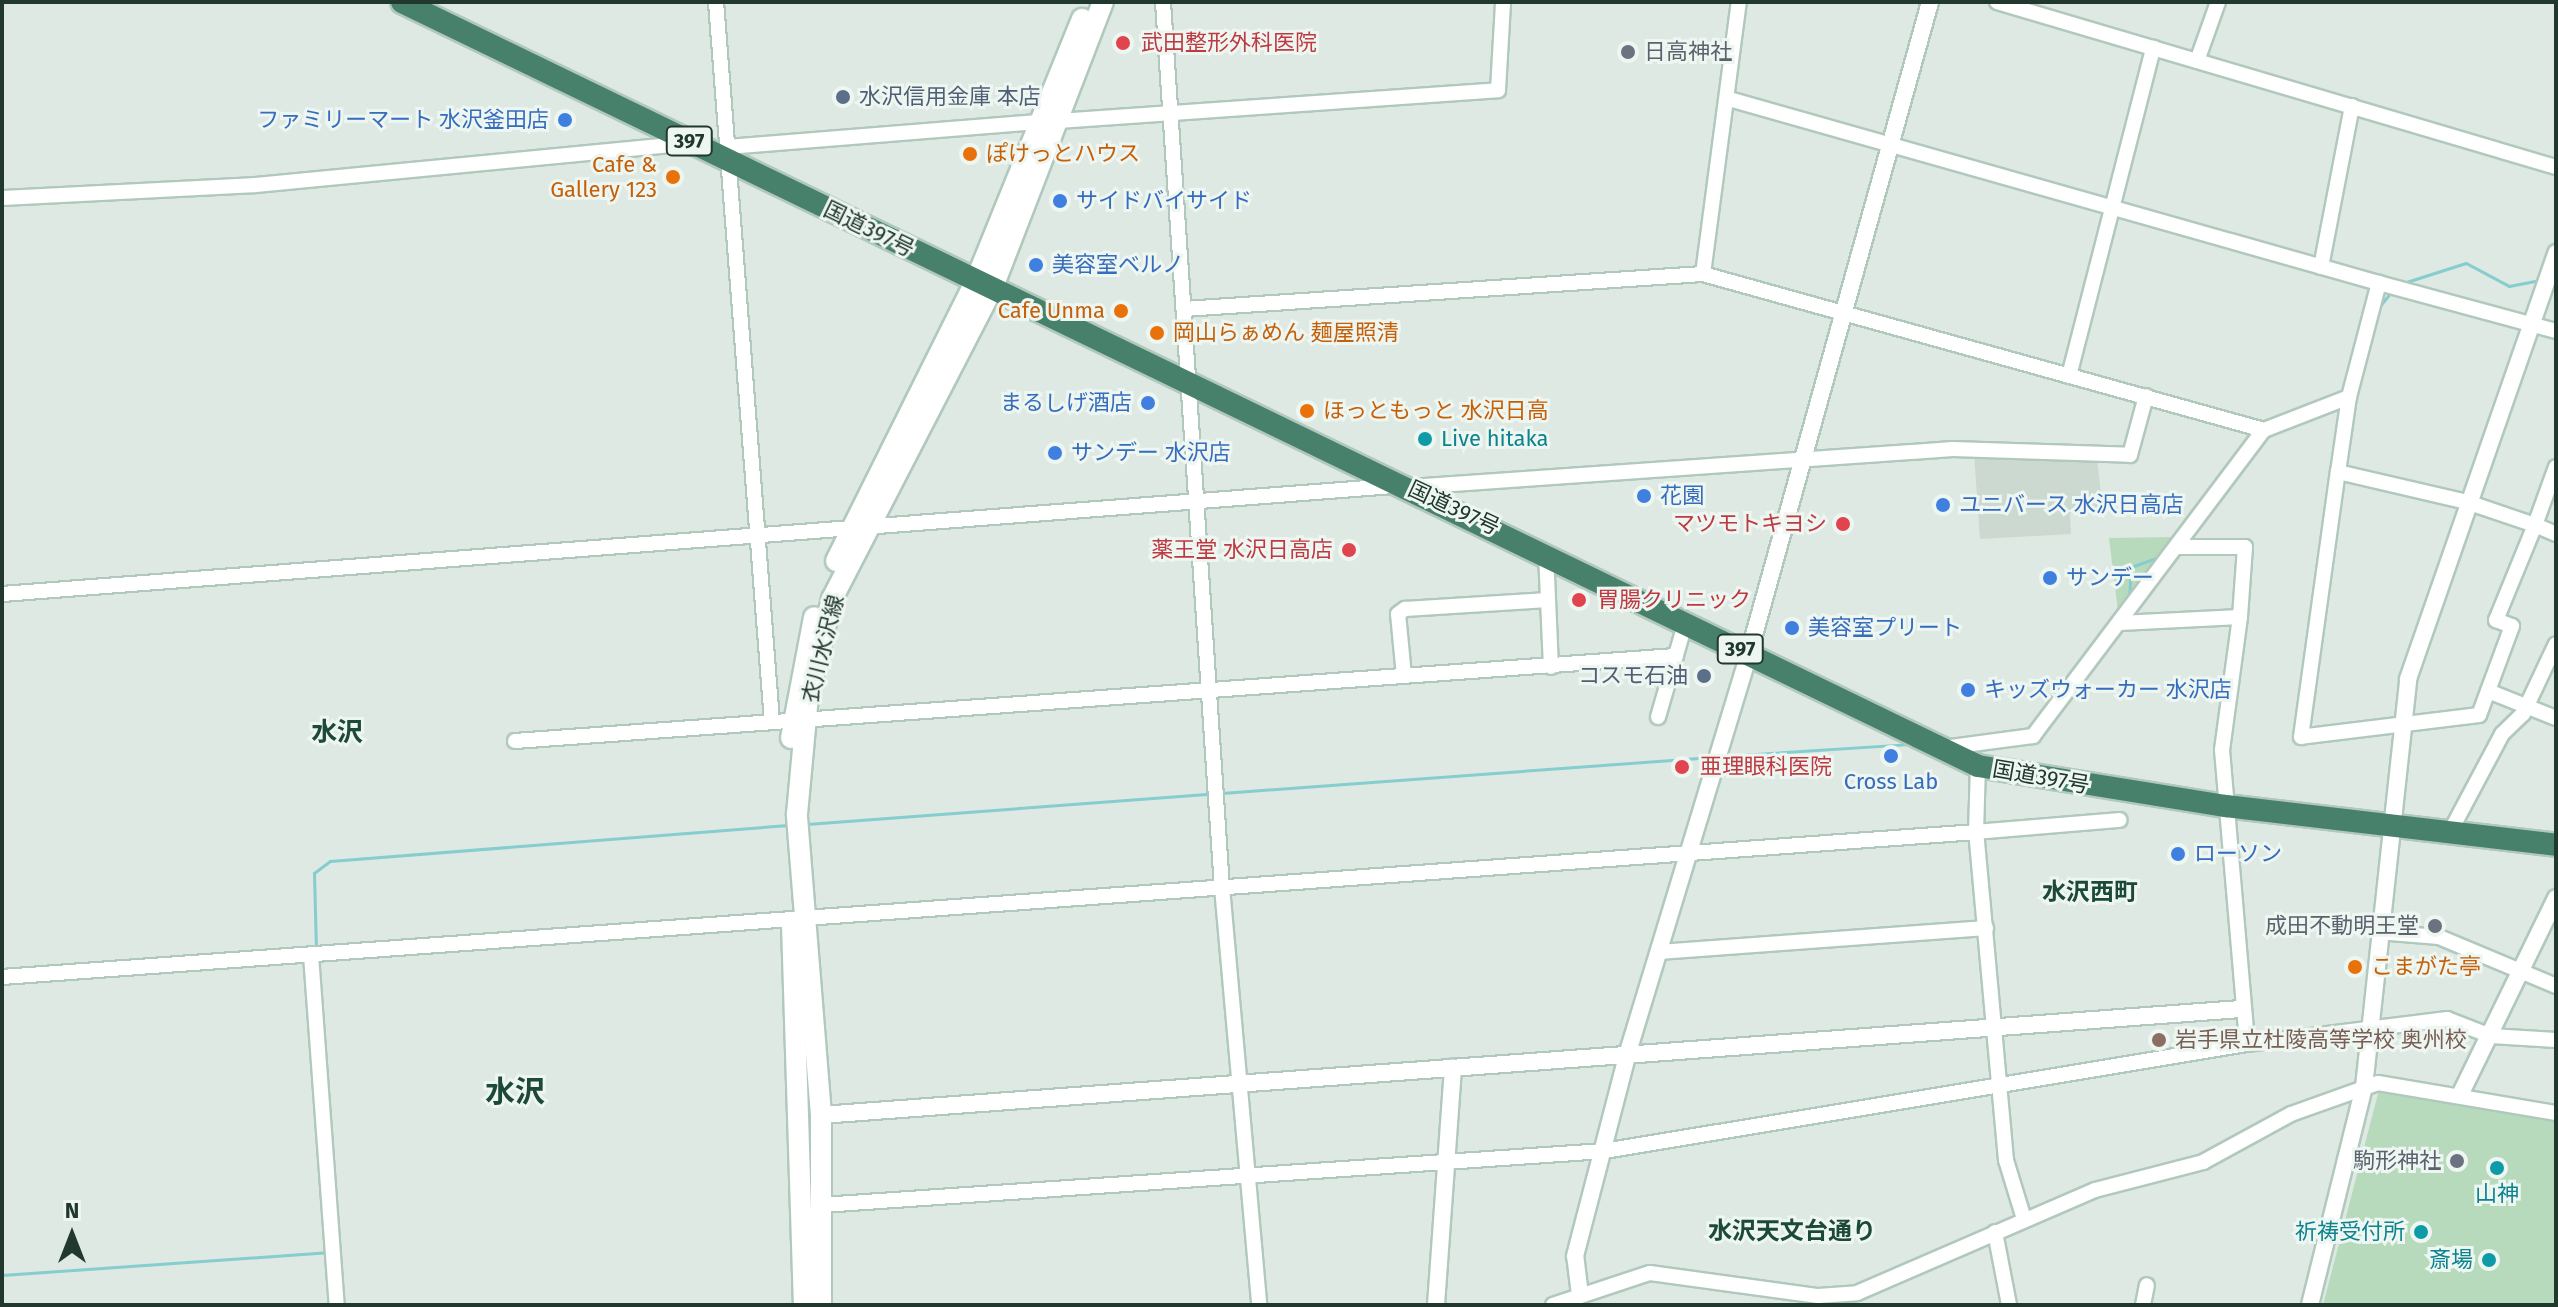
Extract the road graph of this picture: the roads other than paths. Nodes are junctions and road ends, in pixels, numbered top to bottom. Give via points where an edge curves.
1 (402, 2) edge
2 (716, 2) edge
3 (1089, 2) edge
4 (1103, 2) edge
5 (1163, 2) edge
6 (1503, 2) edge
7 (1739, 2) edge
8 (1930, 2) edge
9 (1997, 2) edge
10 (2218, 2) edge
11 (2153, 48) junction
12 (2197, 61) junction
13 (1729, 99) junction
14 (2352, 106) junction
15 (1173, 114) junction
16 (1049, 122) junction
17 (692, 142) junction
18 (1892, 145) junction
19 (729, 154) junction
20 (2556, 167) edge
21 (2, 198) edge
22 (2109, 206) junction
23 (2556, 253) edge
24 (2321, 267) junction
25 (1703, 274) junction
26 (985, 283) junction
27 (2379, 283) junction
28 (1184, 309) junction
29 (1845, 312) junction
30 (2530, 325) junction
31 (2556, 331) edge
32 (2069, 376) junction
33 (1191, 385) junction
34 (2146, 396) junction
35 (2349, 397) junction
36 (2264, 430) junction
37 (1804, 456) junction
38 (2556, 467) edge
39 (2338, 472) junction
40 (1407, 486) junction
41 (1200, 498) junction
42 (2467, 502) junction
43 (2535, 525) junction
44 (859, 528) junction
45 (756, 532) junction
46 (2556, 534) edge
47 (2177, 547) junction
48 (1546, 553) junction
49 (2, 594) edge
50 (1548, 600) junction
51 (2240, 617) junction
52 (2120, 623) junction
53 (1685, 624) junction
54 (2556, 644) edge
55 (1749, 653) junction
56 (1676, 656) junction
57 (1551, 667) junction
58 (1404, 676) junction
59 (1209, 688) junction
60 (2488, 691) junction
61 (2527, 705) junction
62 (1658, 717) dead end
63 (2556, 718) edge
64 (790, 720) junction
65 (2399, 727) junction
66 (515, 741) dead end
67 (1943, 748) junction
68 (1978, 766) junction
69 (2226, 806) junction
70 (2119, 820) dead end
71 (2390, 824) junction
72 (1976, 832) junction
73 (2450, 832) junction
74 (2556, 845) edge
75 (1689, 852) junction
76 (1222, 887) junction
77 (2556, 898) edge
78 (798, 918) junction
79 (1986, 928) junction
80 (2378, 932) junction
81 (1659, 952) junction
82 (311, 955) junction
83 (2520, 974) junction
84 (2, 977) edge
85 (2556, 986) edge
86 (2241, 1009) junction
87 (1996, 1023) junction
88 (2369, 1029) junction
89 (2491, 1036) junction
90 (2556, 1040) edge
91 (2247, 1044) junction
92 (1628, 1052) junction
93 (1453, 1068) junction
94 (1242, 1081) junction
95 (2001, 1084) junction
96 (2364, 1087) junction
97 (2460, 1095) junction
98 (2556, 1113) edge
99 (821, 1115) junction
100 (1604, 1151) junction
101 (1448, 1160) junction
102 (1250, 1177) junction
103 (822, 1205) junction
104 (2024, 1219) junction
105 (1995, 1232) junction
106 (2147, 1285) dead end
107 (1859, 1299) edge
108 (1573, 1300) edge
109 (337, 1305) edge
110 (804, 1305) edge
111 (821, 1305) edge
112 (1259, 1305) edge
113 (1436, 1305) edge
114 (1553, 1305) edge
115 (2009, 1305) edge
116 (2143, 1305) edge
117 (2310, 1305) edge

1 - 17 highway, 国道397号 / 397
2 - 19 street
3 - 16 main road, 衣川水沢線
4 - 16 main road, 衣川水沢線
5 - 15 street
6 - 15 street via 1498,90
7 - 13 street
8 - 18 street
9 - 11 street
10 - 12 street
11 - 12 street
11 - 22 street
12 - 14 street
13 - 18 street
13 - 25 street
14 - 20 street
14 - 24 street
15 - 16 street
15 - 28 street
16 - 19 street
16 - 26 main road, 衣川水沢線
17 - 19 highway, 国道397号 / 397
17 - 21 street via 255,185
18 - 22 street
18 - 29 street
19 - 26 highway, 国道397号 / 397
19 - 45 street
22 - 24 street
22 - 32 street
23 - 30 street
24 - 27 street
25 - 28 street
25 - 29 street
26 - 33 highway, 国道397号 / 397
26 - 44 main road, 衣川水沢線
27 - 30 street
27 - 35 street
28 - 33 street
29 - 32 street
29 - 37 street
30 - 31 street
30 - 42 street
32 - 34 street
33 - 40 highway, 国道397号 / 397
33 - 41 street
34 - 36 street
34 - 37 street via 2130,455 1953,449
35 - 36 street
35 - 39 street
36 - 47 street
37 - 40 street
37 - 55 street
38 - 43 street
39 - 42 street
39 - 65 street via 2301,737
40 - 41 street
40 - 48 highway, 国道397号 / 397
41 - 44 street
41 - 59 street
42 - 43 street
42 - 65 street
43 - 46 street
43 - 60 street via 2496,620 2512,626
44 - 45 street
44 - 64 main road, 衣川水沢線 via 819,597
45 - 49 street
45 - 64 street
47 - 51 street via 2245,547
47 - 52 street
48 - 50 street
48 - 53 highway, 国道397号 / 397
50 - 57 street
50 - 58 street via 1405,609 1398,614
51 - 52 street
51 - 69 street via 2222,750
52 - 67 street via 2033,736
53 - 55 highway, 国道397号 / 397
53 - 56 street
54 - 61 street
55 - 67 highway, 国道397号 / 397
55 - 75 street
56 - 57 street
56 - 62 street
57 - 58 street
58 - 59 street
59 - 64 street
59 - 76 street
60 - 61 street
60 - 65 street via 2479,715
61 - 63 street
61 - 73 street via 2502,734
64 - 66 street
64 - 78 main road, 衣川水沢線 via 785,823
65 - 71 street
67 - 68 highway, 国道397号 / 397
68 - 69 highway, 国道397号 / 397
68 - 72 street
69 - 71 highway, 国道397号 / 397
69 - 86 street
70 - 72 street
71 - 73 highway, 国道397号 / 397
71 - 80 street
72 - 75 street
72 - 79 street
73 - 74 highway, 国道397号 / 397
75 - 76 street
75 - 81 street
76 - 78 street
76 - 94 street
77 - 83 street
78 - 82 street
78 - 99 main road, 衣川水沢線
78 - 110 main road, 衣川水沢線
79 - 81 street
79 - 87 street
80 - 83 street via 2439,937
80 - 88 street
81 - 92 street
82 - 84 street
82 - 109 street
83 - 85 street
83 - 89 street
86 - 87 street
86 - 91 street
87 - 92 street
87 - 95 street
88 - 89 street via 2447,1019
88 - 91 street
88 - 96 street
89 - 90 street
89 - 97 street
91 - 95 street
92 - 93 street
92 - 100 street
93 - 94 street
93 - 101 street
94 - 99 street
94 - 102 street
95 - 100 street
95 - 104 street via 2006,1160
96 - 97 street
96 - 104 street via 2291,1114 2203,1162 2095,1190
96 - 117 street
97 - 98 street
99 - 103 main road, 衣川水沢線
100 - 101 street
100 - 108 street via 1575,1256
101 - 102 street
101 - 113 street
102 - 103 street
102 - 112 street
103 - 111 main road, 衣川水沢線
104 - 105 street
105 - 107 street
105 - 115 street
106 - 116 street
107 - 108 street via 1650,1273
108 - 114 street

